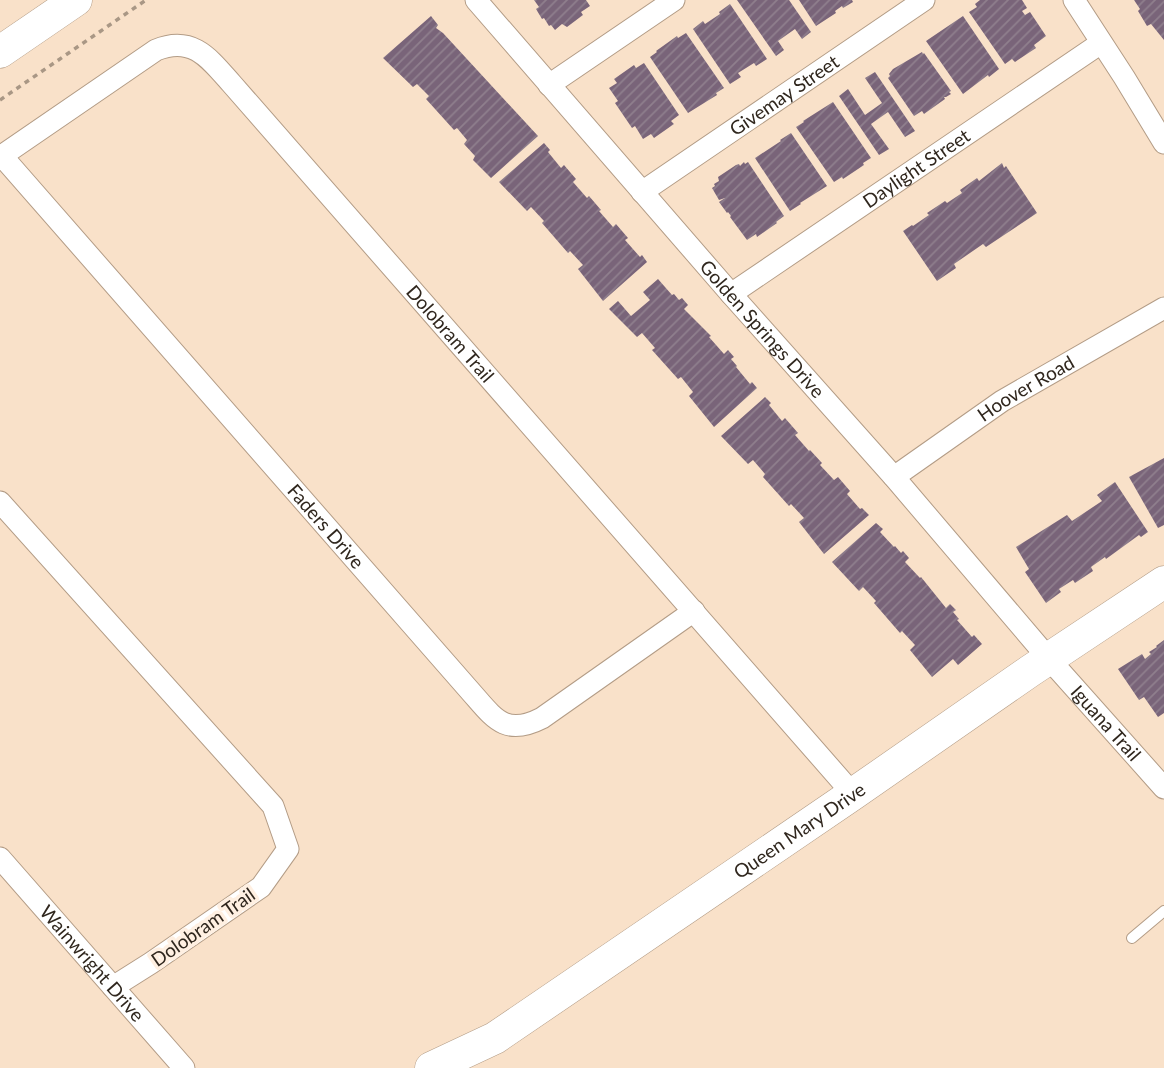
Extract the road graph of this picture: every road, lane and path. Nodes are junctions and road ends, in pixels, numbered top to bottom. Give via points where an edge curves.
1 (76, 0) edge
2 (146, 0) edge
3 (476, 0) edge
4 (674, 0) edge
5 (924, 0) edge
6 (1074, 0) edge
7 (1101, 43) junction
8 (0, 52) edge
9 (549, 85) junction
10 (0, 100) edge
11 (1164, 143) edge
12 (1, 157) edge
13 (642, 192) junction
14 (731, 294) junction
15 (1164, 308) edge
16 (894, 477) junction
17 (0, 502) edge
18 (1164, 582) edge
19 (694, 611) junction
20 (1049, 659) junction
21 (1164, 788) edge
22 (853, 794) junction
23 (0, 858) edge
24 (1164, 911) edge
25 (1132, 938) dead end
26 (113, 987) junction
27 (184, 1068) edge
28 (431, 1068) edge

1 - 8 street
2 - 10 path
3 - 9 street, Golden Springs Drive
4 - 9 street
5 - 13 street, Givemay Street
6 - 7 street
7 - 11 street
7 - 14 street, Daylight Street
9 - 13 street, Golden Springs Drive
12 - 19 street, Dolobram Trail via 156,50 178,45 200,51
12 - 19 street, Faders Drive via 503,724 518,726 542,718
13 - 14 street, Golden Springs Drive
14 - 16 street, Golden Springs Drive
15 - 16 street, Hoover Road via 1002,401
16 - 20 street, Golden Springs Drive
17 - 26 street, Dolobram Trail via 273,806 288,849 261,887
18 - 20 street, Queen Mary Drive
19 - 22 street, Dolobram Trail
20 - 21 street, Iguana Trail
20 - 22 street, Queen Mary Drive
22 - 28 street, Queen Mary Drive via 495,1038
23 - 26 street, Wainwright Drive
24 - 25 lane
26 - 27 street, Wainwright Drive

